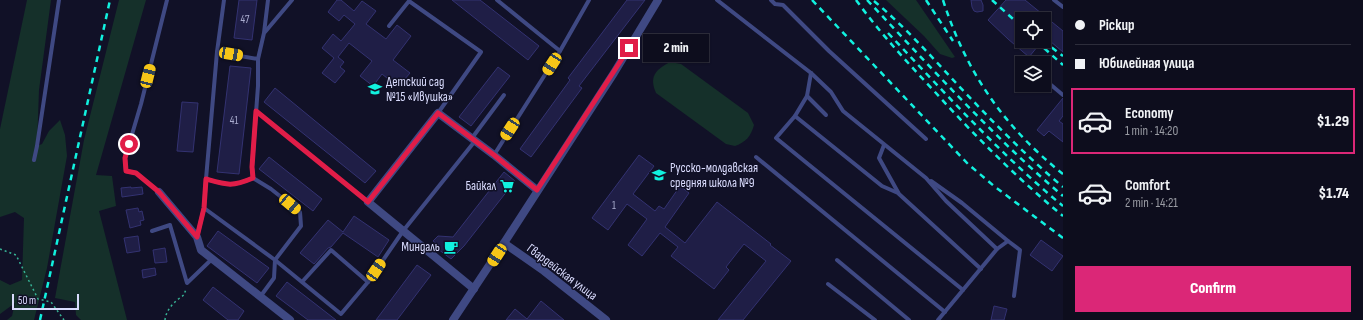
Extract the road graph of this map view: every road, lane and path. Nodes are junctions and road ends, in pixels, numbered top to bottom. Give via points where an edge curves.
1 (59, 0) edge
2 (167, 0) edge
3 (224, 0) edge
4 (268, 0) edge
5 (292, 0) edge
6 (497, 0) edge
7 (589, 0) edge
8 (658, 0) edge
9 (717, 0) edge
10 (771, 0) edge
11 (1054, 0) edge
12 (1063, 7) edge
13 (389, 26) dead end
14 (264, 33) junction
15 (560, 51) junction
16 (218, 52) junction
17 (258, 59) junction
18 (810, 73) junction
19 (1051, 84) edge
20 (504, 95) dead end
21 (1063, 95) edge
22 (807, 96) junction
23 (256, 111) junction
24 (438, 113) junction
25 (826, 115) dead end
26 (795, 116) junction
27 (473, 139) junction
28 (926, 139) dead end
29 (884, 145) junction
30 (494, 155) junction
31 (756, 157) dead end
32 (34, 160) dead end
33 (253, 178) junction
34 (926, 178) junction
35 (206, 179) junction
36 (537, 190) junction
37 (159, 192) joint
38 (899, 194) junction
39 (368, 202) junction
40 (204, 208) junction
41 (152, 231) dead end
42 (403, 231) junction
43 (197, 237) junction
44 (1008, 241) junction
45 (504, 243) junction
46 (0, 249) edge
47 (997, 249) junction
48 (213, 259) junction
49 (275, 260) junction
50 (837, 260) dead end
51 (981, 269) junction
52 (302, 282) junction
53 (368, 282) junction
54 (187, 283) junction
55 (828, 284) dead end
56 (474, 289) junction
57 (963, 290) junction
58 (1014, 296) dead end
59 (260, 297) junction
60 (945, 312) junction
61 (64, 320) edge
62 (165, 320) edge
63 (290, 320) edge
64 (453, 320) edge
65 (606, 320) edge
66 (875, 320) edge
67 (909, 320) edge
68 (938, 320) edge

1 - 32 lane
2 - 37 lane via 125,158 126,171 136,173
3 - 16 lane
4 - 14 lane
5 - 14 lane
6 - 15 lane
7 - 15 lane
8 - 36 street
9 - 18 lane
10 - 28 lane via 775,4 783,5 829,51
11 - 12 lane
13 - 24 lane via 409,1 481,52
14 - 17 lane
15 - 30 lane
16 - 17 lane
16 - 35 lane
17 - 23 lane
18 - 22 lane
18 - 29 lane via 831,92 843,111
19 - 21 lane
20 - 27 lane
22 - 25 lane
22 - 26 lane
23 - 33 lane
23 - 39 lane
24 - 27 street
24 - 39 street
26 - 38 lane via 882,186
26 - 57 lane via 776,138
27 - 30 street
27 - 42 lane
29 - 34 lane
29 - 38 lane via 879,158
30 - 36 street
31 - 60 lane
33 - 35 lane via 229,185
33 - 49 lane via 300,212 301,226
34 - 44 lane via 962,203
34 - 47 lane via 946,201
35 - 40 lane
36 - 45 street
37 - 43 street
38 - 51 lane
39 - 42 street
40 - 43 lane
40 - 49 lane
41 - 54 lane via 170,225
42 - 53 lane
42 - 56 street
43 - 48 street via 201,250
44 - 47 lane
44 - 58 lane via 1020,250
45 - 56 street
45 - 65 street, Гвардейская улица
46 - 61 path via 16,255 38,298 51,302
47 - 51 lane
48 - 54 lane
48 - 59 street
49 - 52 lane
49 - 59 lane via 274,278
50 - 67 lane
51 - 57 lane
52 - 53 lane via 331,250
52 - 53 lane via 341,314
54 - 62 path via 184,295 176,300
55 - 66 lane
56 - 64 street
57 - 60 lane
59 - 63 street
60 - 68 lane

